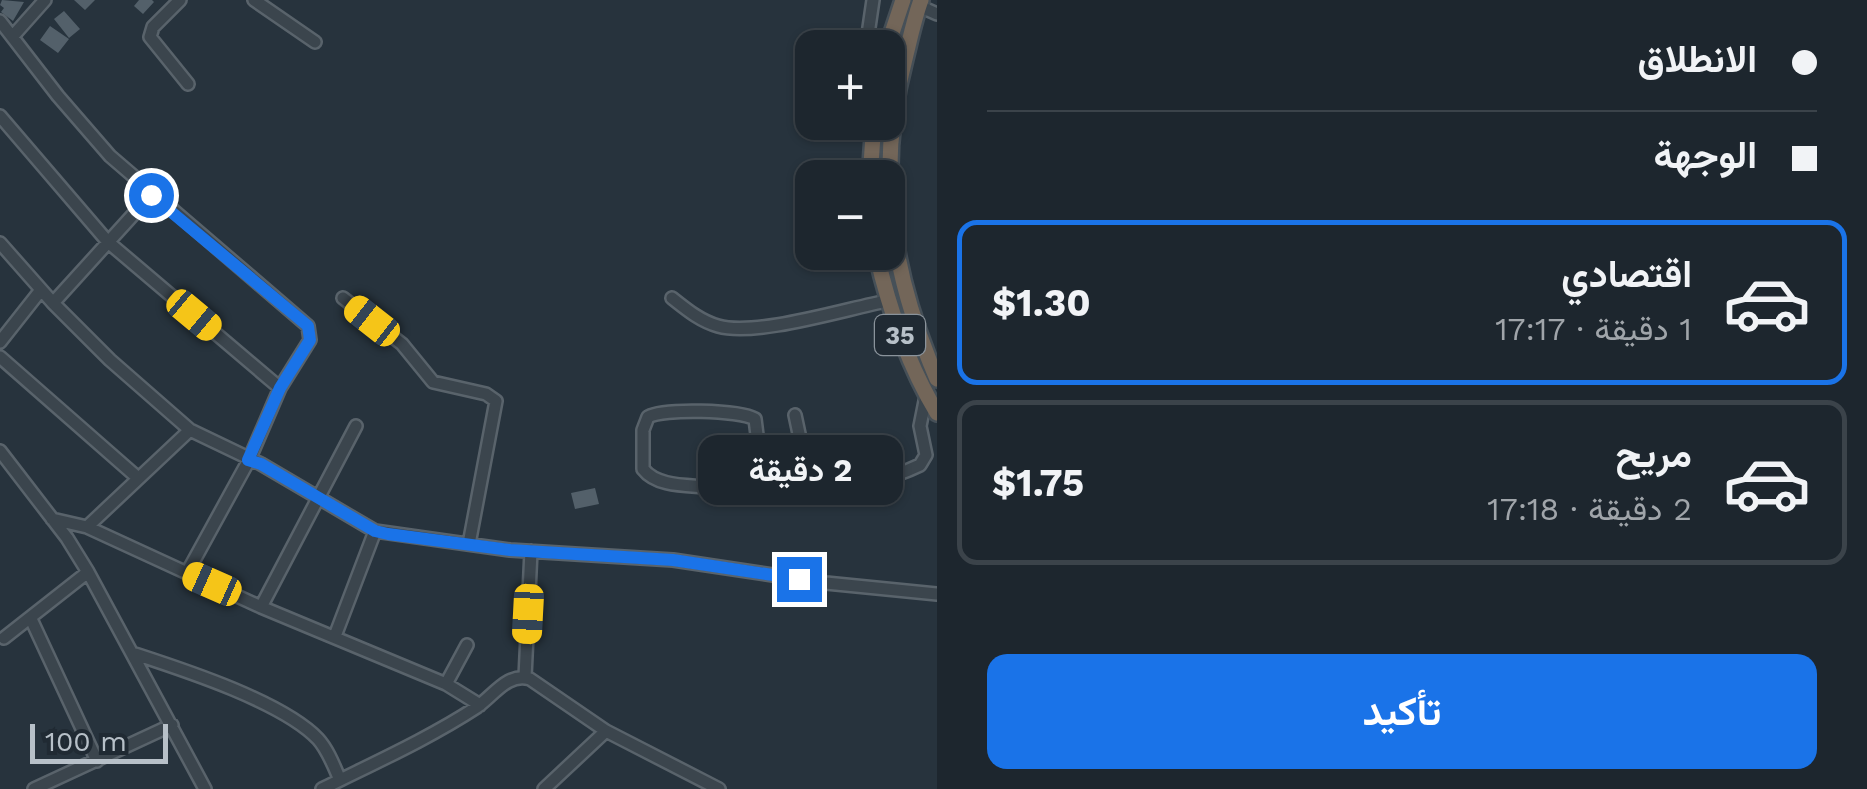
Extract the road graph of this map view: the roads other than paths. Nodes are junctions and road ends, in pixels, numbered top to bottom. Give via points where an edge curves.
1 (45, 0) edge
2 (180, 0) edge
3 (872, 0) edge
4 (260, 2) edge
5 (915, 2) edge
6 (937, 14) edge
7 (0, 21) edge
8 (868, 30) edge
9 (898, 30) edge
10 (14, 36) junction
11 (314, 42) dead end
12 (188, 84) dead end
13 (0, 116) edge
14 (151, 195) junction
15 (108, 242) junction
16 (0, 244) edge
17 (880, 270) edge
18 (42, 290) junction
19 (343, 298) dead end
20 (672, 298) dead end
21 (887, 301) junction
22 (53, 303) junction
23 (0, 342) edge
24 (0, 358) edge
25 (937, 379) edge
26 (280, 388) junction
27 (926, 396) junction
28 (937, 413) edge
29 (795, 415) dead end
30 (356, 426) dead end
31 (190, 430) junction
32 (0, 451) edge
33 (248, 460) junction
34 (138, 478) junction
35 (812, 490) junction
36 (751, 491) junction
37 (318, 500) junction
38 (52, 519) junction
39 (87, 527) junction
40 (375, 531) junction
41 (469, 544) junction
42 (531, 551) junction
43 (88, 572) junction
44 (187, 573) junction
45 (937, 594) edge
46 (261, 607) junction
47 (32, 619) junction
48 (335, 636) junction
49 (4, 638) dead end
50 (468, 645) dead end
51 (134, 654) junction
52 (525, 677) junction
53 (446, 684) junction
54 (480, 705) junction
55 (172, 726) junction
56 (606, 731) junction
57 (97, 761) junction
58 (340, 780) junction
59 (34, 789) edge
60 (205, 789) edge
61 (322, 789) edge
62 (544, 789) edge
63 (719, 789) edge

1 - 10 street
2 - 12 street via 150,33
3 - 8 street
4 - 11 street
5 - 6 street
5 - 9 highway
5 - 25 highway, 35 via 892,116 889,201 900,278
7 - 10 street
10 - 14 street via 84,128
13 - 15 street
14 - 15 street
14 - 26 street via 308,326 310,340
15 - 22 street
15 - 26 street
16 - 18 street
17 - 21 highway, 35
18 - 22 street
18 - 23 street
19 - 41 street via 402,344 433,382 496,402
20 - 21 street via 696,316 735,329
21 - 27 highway, 35
22 - 31 street
24 - 34 street
26 - 33 street
27 - 28 highway, 35
27 - 35 street via 920,426 926,455 920,465
29 - 35 street
30 - 37 street
31 - 33 street
31 - 34 street
32 - 38 street
33 - 37 street
33 - 44 street
34 - 39 street
35 - 36 street
36 - 36 street via 758,444 754,420 739,414 648,417 646,474 673,484
37 - 40 street
37 - 46 street
38 - 39 street
38 - 43 street
39 - 44 street
40 - 41 street
40 - 48 street
41 - 42 street
42 - 45 street via 673,560
42 - 52 street
43 - 47 street
43 - 51 street
44 - 46 street
46 - 48 street
47 - 49 street
47 - 57 street
48 - 53 street
50 - 53 street
51 - 55 street
51 - 58 street via 205,678 304,726 324,746
52 - 54 street via 509,680
52 - 56 street
53 - 54 street
54 - 58 street
55 - 57 street
55 - 60 street
56 - 62 street
56 - 63 street
57 - 59 street
58 - 61 street

